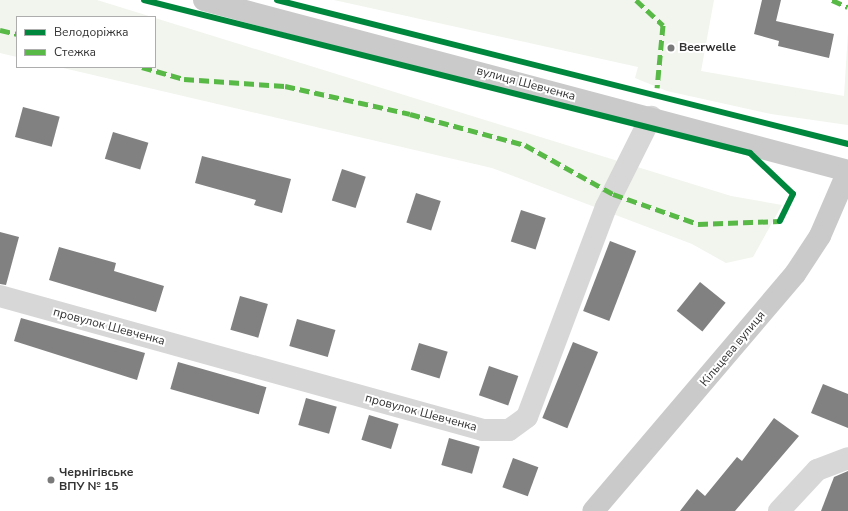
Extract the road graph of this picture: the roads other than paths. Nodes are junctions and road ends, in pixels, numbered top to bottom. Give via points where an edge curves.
1 (204, 0) edge
2 (651, 117) junction
3 (848, 171) edge
4 (0, 296) edge
5 (848, 458) edge
6 (593, 511) edge
7 (779, 511) edge

1 - 2 main road, вулиця Шевченка
2 - 3 main road, вулиця Шевченка
2 - 4 street, провулок Шевченка via 606,207 527,417 509,430 483,430
3 - 6 main road, Кільцева вулиця via 820,236 795,274
5 - 7 street via 817,470

